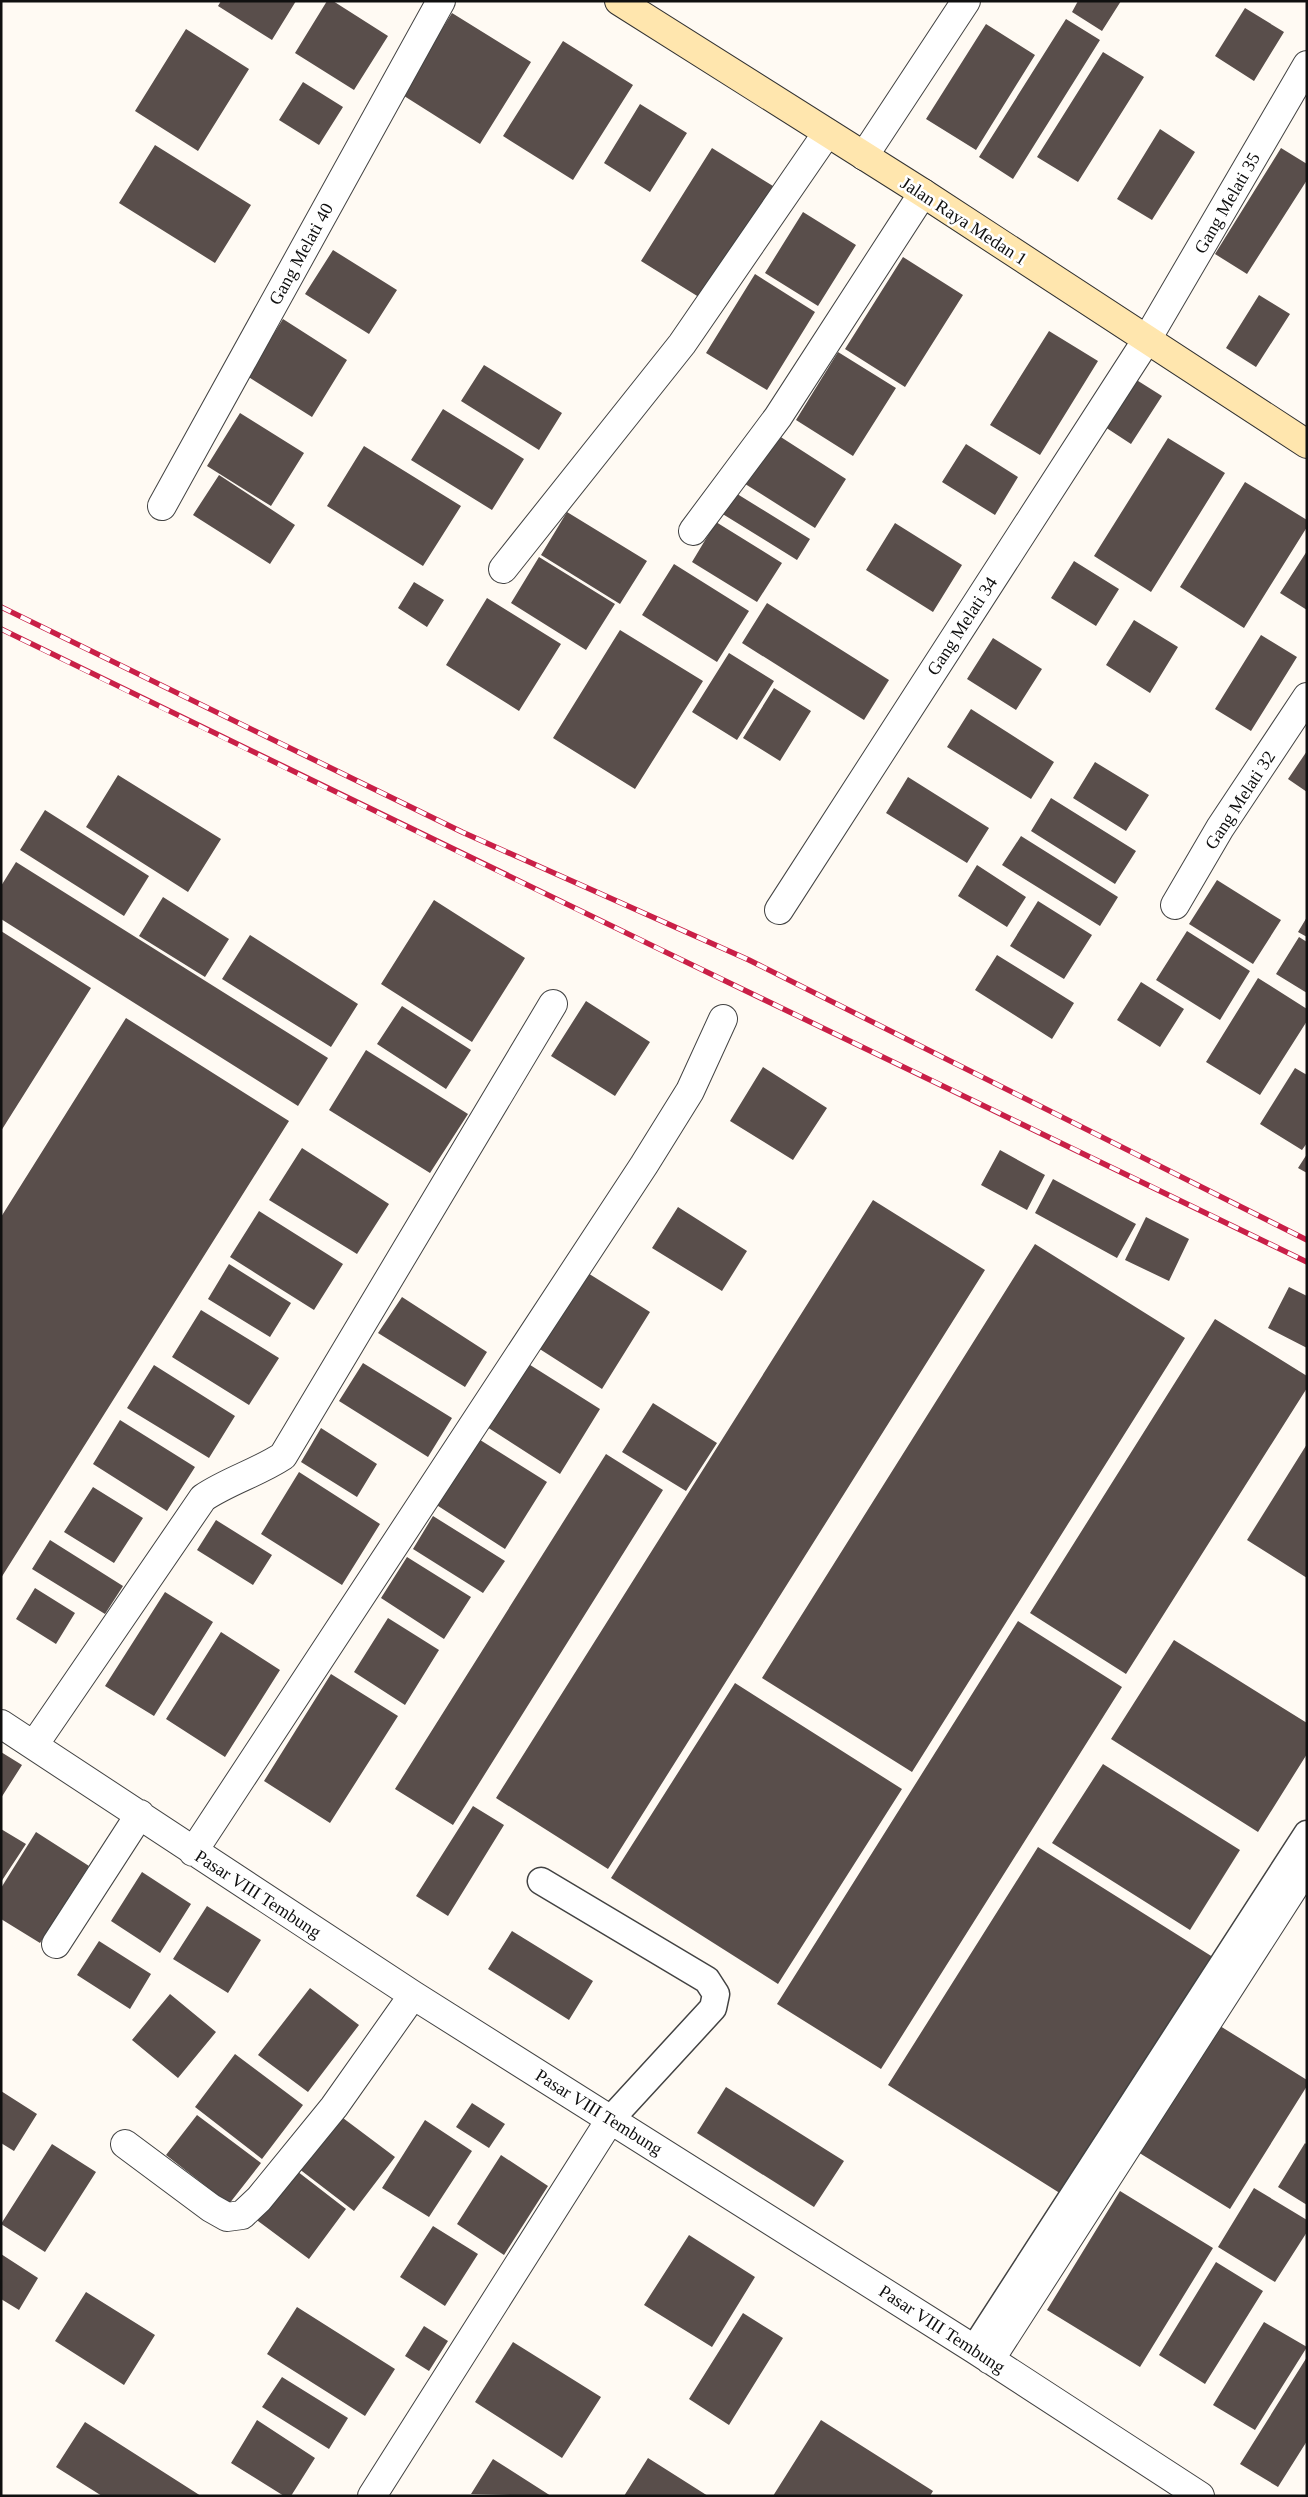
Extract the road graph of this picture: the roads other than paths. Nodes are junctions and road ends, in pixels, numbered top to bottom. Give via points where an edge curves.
1 (441, 1) edge
2 (619, 1) edge
3 (966, 1) edge
4 (1307, 65) edge
5 (827, 133) junction
6 (864, 156) junction
7 (923, 193) junction
8 (1146, 341) junction
9 (1307, 444) edge
10 (162, 506) dead end
11 (693, 530) dead end
12 (503, 569) dead end
13 (1307, 697) edge
14 (1175, 905) dead end
15 (779, 910) dead end
16 (553, 1004) dead end
17 (723, 1019) dead end
18 (1, 1724) edge
19 (34, 1745) junction
20 (140, 1814) junction
21 (1307, 1834) edge
22 (193, 1852) junction
23 (1307, 1867) edge
24 (541, 1881) dead end
25 (56, 1944) dead end
26 (413, 1995) junction
27 (610, 2120) junction
28 (125, 2144) dead end
29 (982, 2354) junction
30 (372, 2496) edge
31 (1200, 2496) edge

1 - 10 street, Gang Melati 40
2 - 5 street, Jalan Raya Medan 1
3 - 6 street
4 - 8 street, Gang Melati 35
5 - 6 street, Jalan Raya Medan 1
5 - 12 street via 682,344
6 - 7 street, Jalan Raya Medan 1
7 - 8 street, Jalan Raya Medan 1
7 - 11 street via 778,416
8 - 9 street, Jalan Raya Medan 1
8 - 15 street, Gang Melati 34
13 - 14 street, Gang Melati 32 via 1220,828
16 - 19 street via 283,1456 265,1468 224,1484 203,1498
17 - 22 street via 690,1091 644,1165
18 - 19 street, Pasar VIII Tembung
19 - 20 street, Pasar VIII Tembung
20 - 22 street, Pasar VIII Tembung
20 - 25 street
21 - 29 lane
22 - 26 street, Pasar VIII Tembung
23 - 29 street
24 - 27 lane via 707,1980 716,1994 713,2008
26 - 27 street, Pasar VIII Tembung
26 - 28 street via 334,2107 242,2215 227,2217 211,2208
27 - 29 street, Pasar VIII Tembung
27 - 30 street
29 - 31 street, Pasar VIII Tembung

